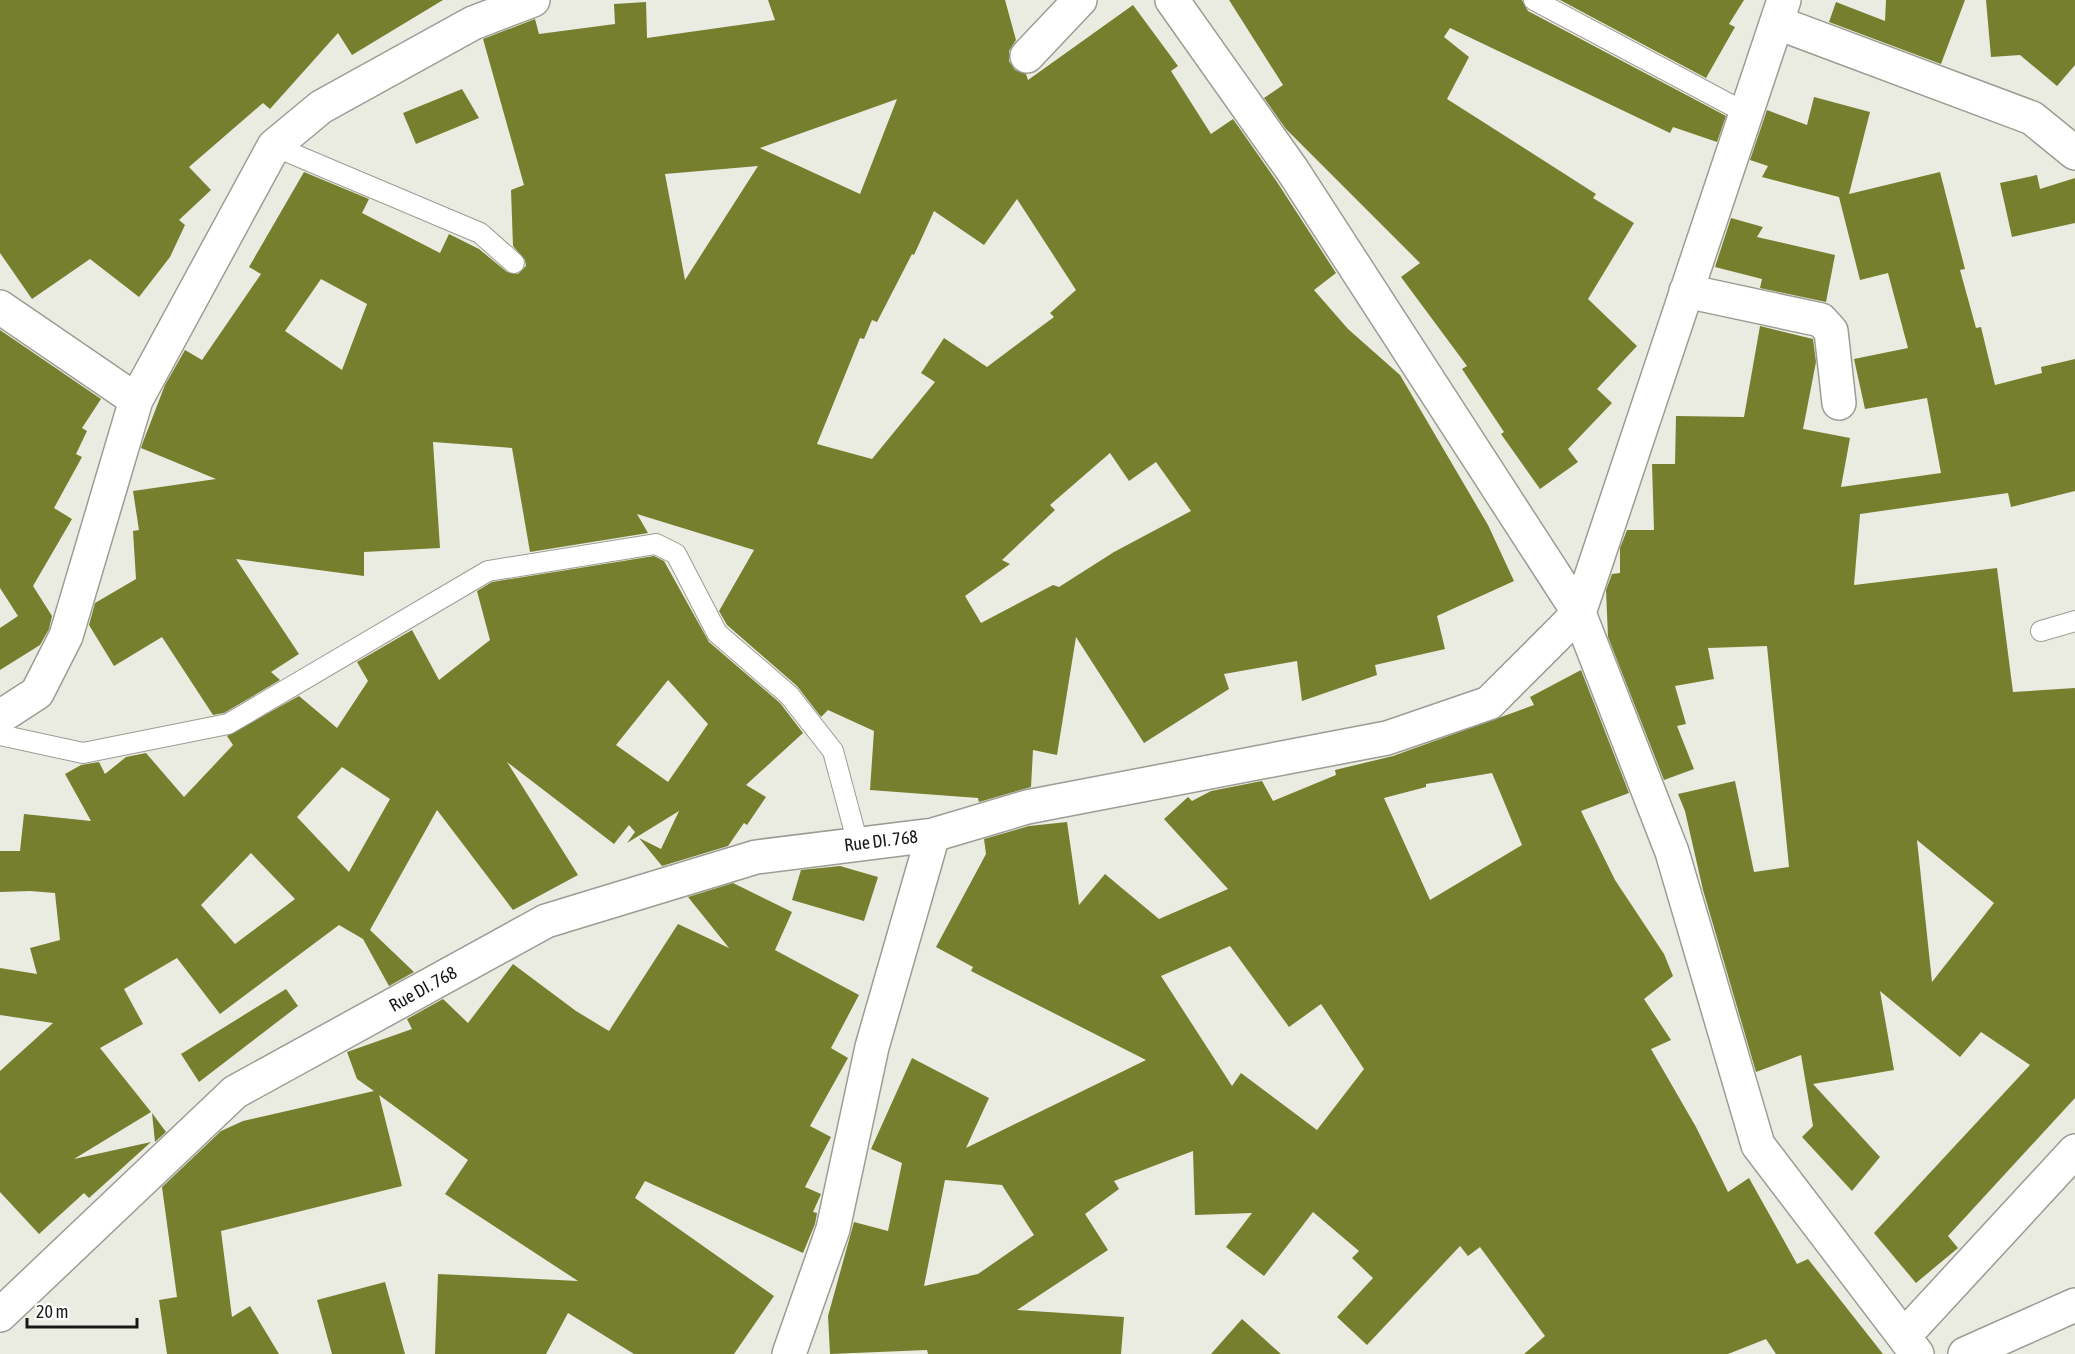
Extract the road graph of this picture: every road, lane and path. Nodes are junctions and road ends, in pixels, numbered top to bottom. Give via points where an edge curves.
1 (533, 0) edge
2 (1080, 0) edge
3 (1172, 0) edge
4 (1534, 0) edge
5 (1781, 11) edge
6 (1027, 56) dead end
7 (1746, 113) junction
8 (274, 146) junction
9 (2075, 153) edge
10 (514, 263) dead end
11 (1686, 291) junction
12 (0, 307) edge
13 (136, 400) junction
14 (1839, 403) dead end
15 (1579, 613) junction
16 (2075, 621) edge
17 (2041, 631) dead end
18 (0, 717) edge
19 (0, 735) edge
20 (933, 835) junction
21 (858, 844) junction
22 (2075, 1151) edge
23 (2075, 1305) edge
24 (0, 1315) edge
25 (1911, 1345) edge
26 (789, 1354) edge
27 (1965, 1354) edge

1 - 8 street via 473,23 321,107
2 - 6 street
3 - 15 street via 1293,171
4 - 7 lane
5 - 7 street
5 - 9 street via 2032,118
7 - 11 street
8 - 10 lane via 480,233
8 - 13 street
11 - 14 street via 1821,320 1831,331
11 - 15 street
12 - 13 street
13 - 18 street via 66,636 37,693
15 - 20 street, Rue DI. 768 via 1489,703 1387,738 1027,807
15 - 25 street via 1672,852 1758,1146
16 - 17 lane
19 - 21 lane via 82,753 228,724 488,571 656,544 676,554 717,633 789,695 833,751
20 - 21 street, Rue DI. 768
20 - 26 street via 873,1047 833,1229
21 - 24 street, Rue DI. 768 via 756,857 546,921 235,1092
22 - 25 street
23 - 27 street

